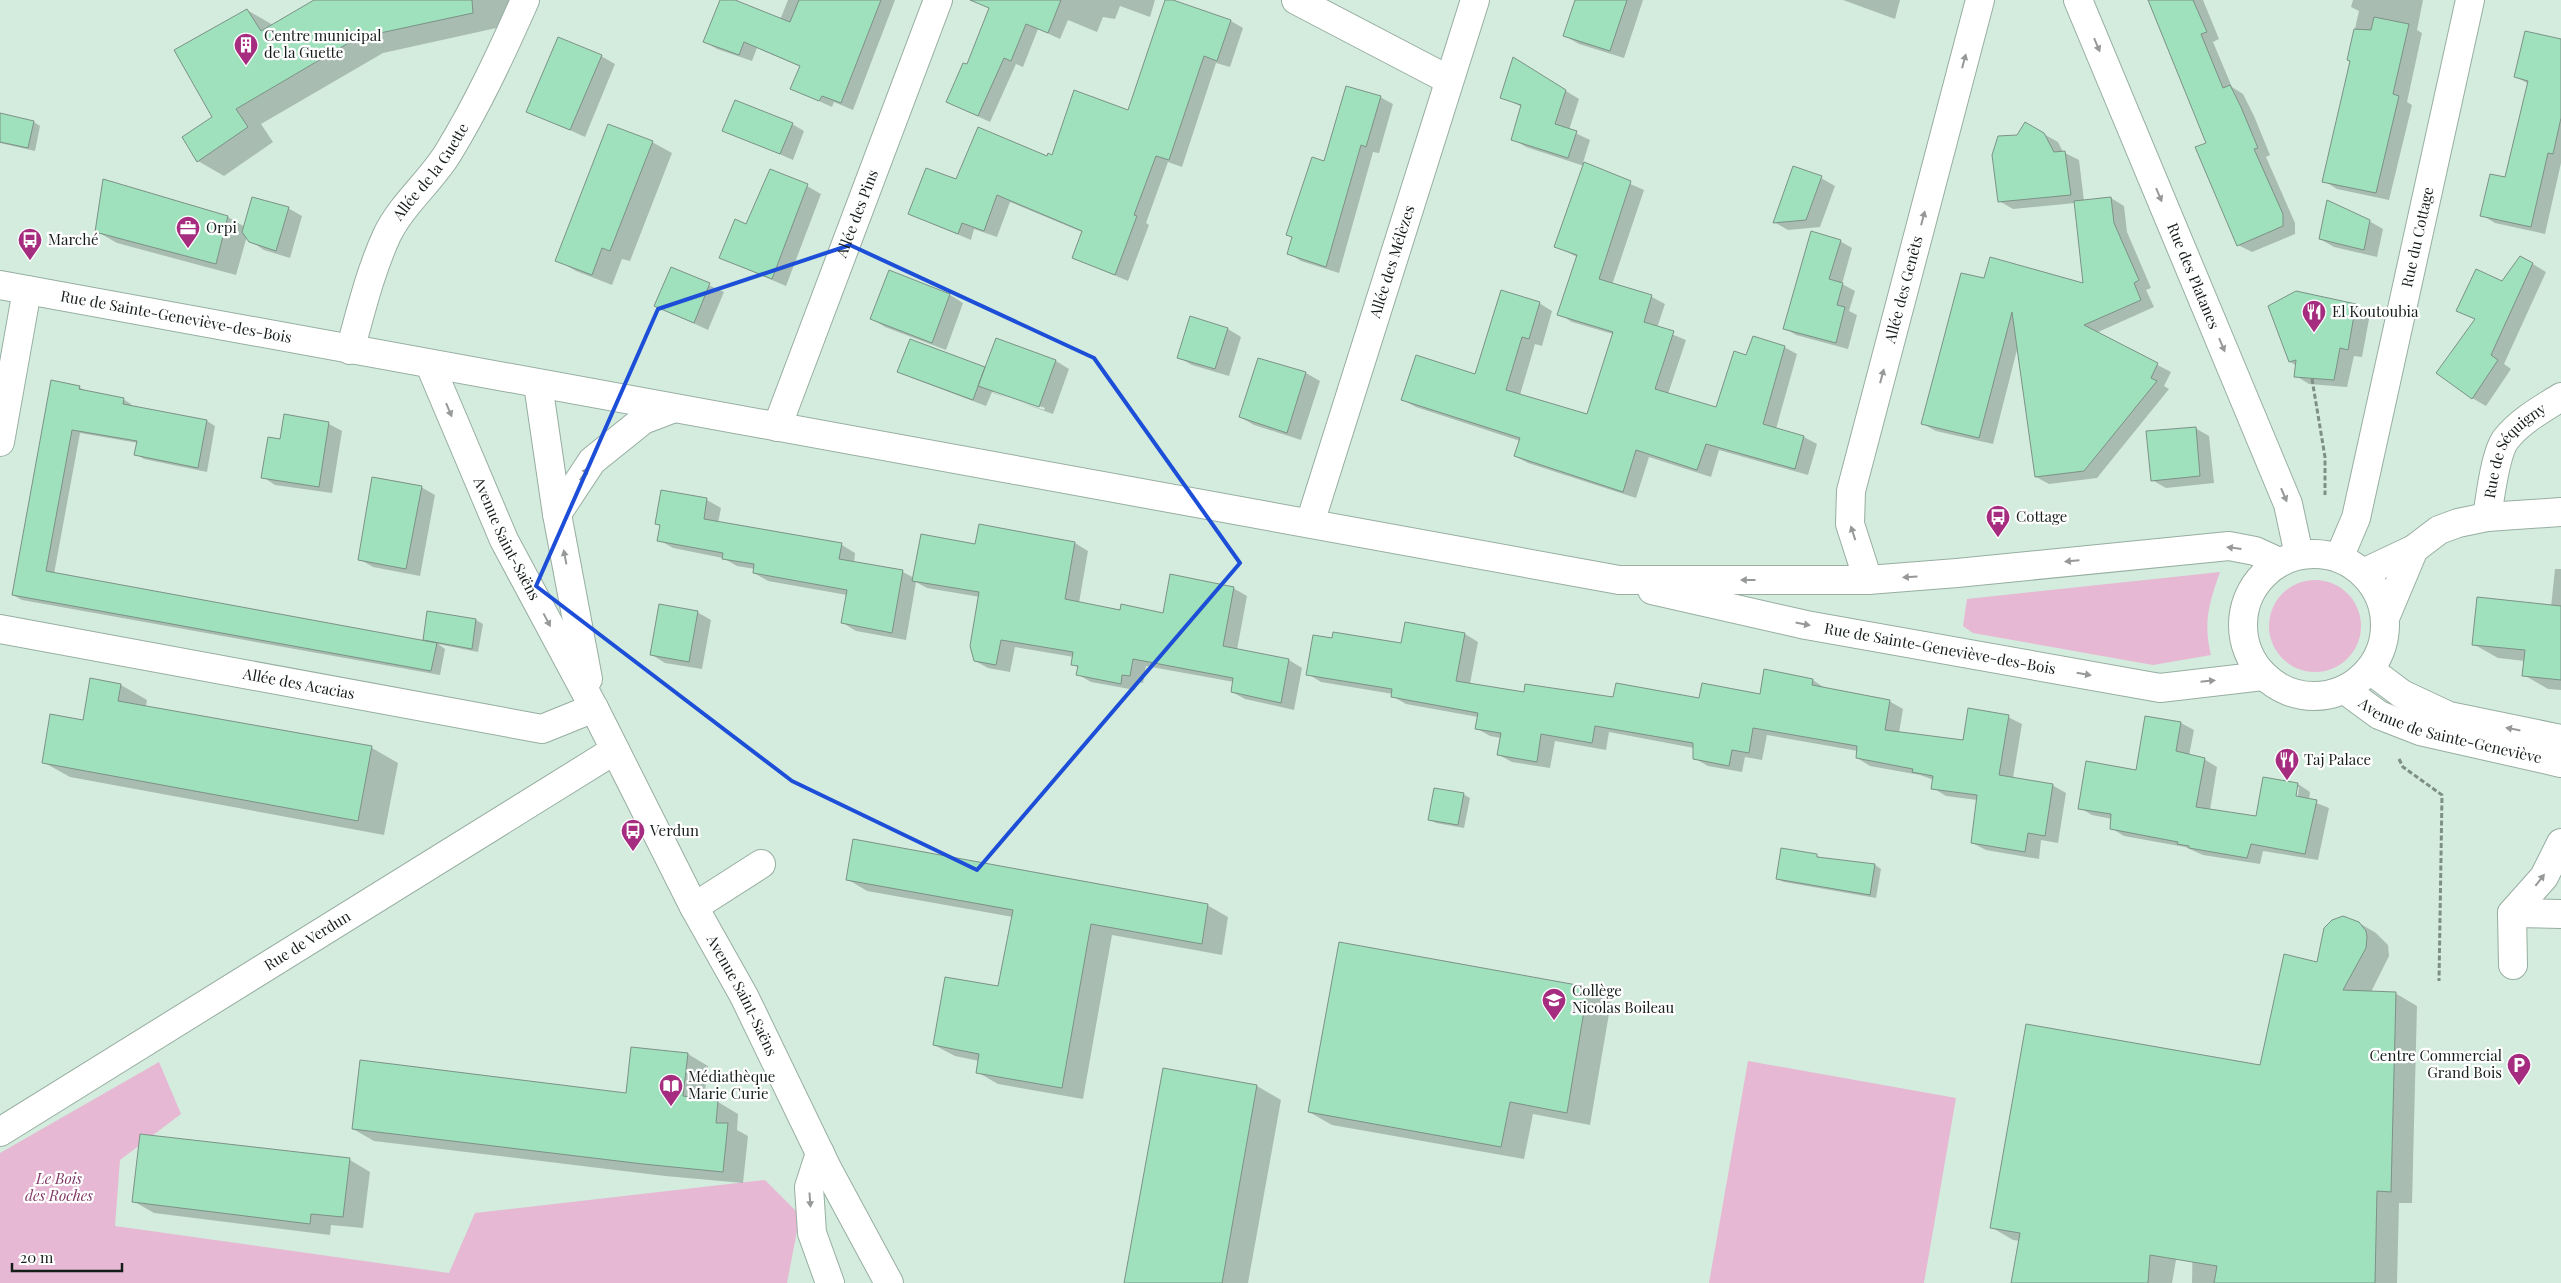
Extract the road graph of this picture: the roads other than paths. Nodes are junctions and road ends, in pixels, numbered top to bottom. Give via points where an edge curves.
1 (525, 0) edge
2 (938, 0) edge
3 (1296, 0) edge
4 (1475, 0) edge
5 (1980, 0) edge
6 (2078, 0) edge
7 (2470, 0) edge
8 (1449, 80) junction
9 (0, 285) edge
10 (27, 290) junction
11 (350, 350) junction
12 (430, 365) junction
13 (538, 384) junction
14 (2561, 397) edge
15 (672, 408) junction
16 (777, 427) junction
17 (0, 442) edge
18 (2561, 512) edge
19 (557, 514) junction
20 (2487, 517) junction
21 (1310, 523) junction
22 (2414, 549) junction
23 (2339, 558) junction
24 (2289, 559) junction
25 (2363, 573) junction
26 (1620, 580) junction
27 (1868, 580) junction
28 (2385, 618) junction
29 (0, 629) edge
30 (2370, 670) junction
31 (2263, 676) junction
32 (2345, 690) junction
33 (594, 708) junction
34 (2561, 739) edge
35 (615, 750) junction
36 (2561, 763) edge
37 (2561, 842) edge
38 (761, 864) dead end
39 (694, 906) junction
40 (2512, 913) junction
41 (2561, 914) edge
42 (2513, 965) dead end
43 (0, 1132) edge
44 (820, 1153) junction
45 (830, 1283) edge
46 (889, 1283) edge

1 - 11 street, Allée de la Guette via 495,66 448,154 388,233 369,277
2 - 16 street, Allée des Pins
3 - 8 street
4 - 8 street, Allée des Mélèzes
27 -> 5 street, Allée des Genêts via 1850,524 1851,491
6 -> 24 street, Rue des Platanes via 2288,504
7 - 23 street, Rue du Cottage via 2356,518
8 - 21 street, Allée des Mélèzes
9 - 10 street, Rue de Sainte-Geneviève-des-Bois
10 - 11 street, Rue de Sainte-Geneviève-des-Bois
10 - 17 street
11 - 12 street, Rue de Sainte-Geneviève-des-Bois
12 - 13 street, Rue de Sainte-Geneviève-des-Bois
12 -> 33 street, Avenue Saint-Saëns via 504,540
13 - 15 street, Rue de Sainte-Geneviève-des-Bois
13 - 19 street, Avenue Saint-Saëns
14 - 20 street, Rue de Séquigny via 2526,419 2504,440
15 - 16 street, Rue de Sainte-Geneviève-des-Bois
19 -> 15 street via 592,461 643,420
16 - 21 street, Rue de Sainte-Geneviève-des-Bois
18 - 20 street
33 -> 19 street, Avenue Saint-Saëns
20 - 22 street via 2439,530
21 - 26 street, Rue de Sainte-Geneviève-des-Bois
22 - 25 street
22 - 28 street
23 - 24 street via 2319,554
23 - 25 street
24 -> 27 street via 2229,546
24 - 31 street via 2262,576 2244,615 2244,637 2251,658
25 - 28 street via 2379,595
27 -> 26 street
26 -> 31 street, Rue de Sainte-Geneviève-des-Bois via 1672,596 1806,625 2160,688
28 - 30 street via 2384,640
29 - 33 street, Allée des Acacias via 542,729
30 - 32 street
34 -> 30 street via 2450,716 2402,694
31 - 32 street via 2281,689 2302,696 2324,696
32 - 36 street, Avenue de Sainte-Geneviève via 2380,715 2420,731
33 - 35 street, Avenue Saint-Saëns
35 - 39 street, Avenue Saint-Saëns
35 - 43 street, Rue de Verdun
40 -> 37 street via 2544,877
38 - 39 street
39 - 44 street, Avenue Saint-Saëns via 744,996
40 - 41 street
40 - 42 street
44 -> 45 street via 809,1187 812,1233
44 - 46 street, Avenue Saint-Saëns

